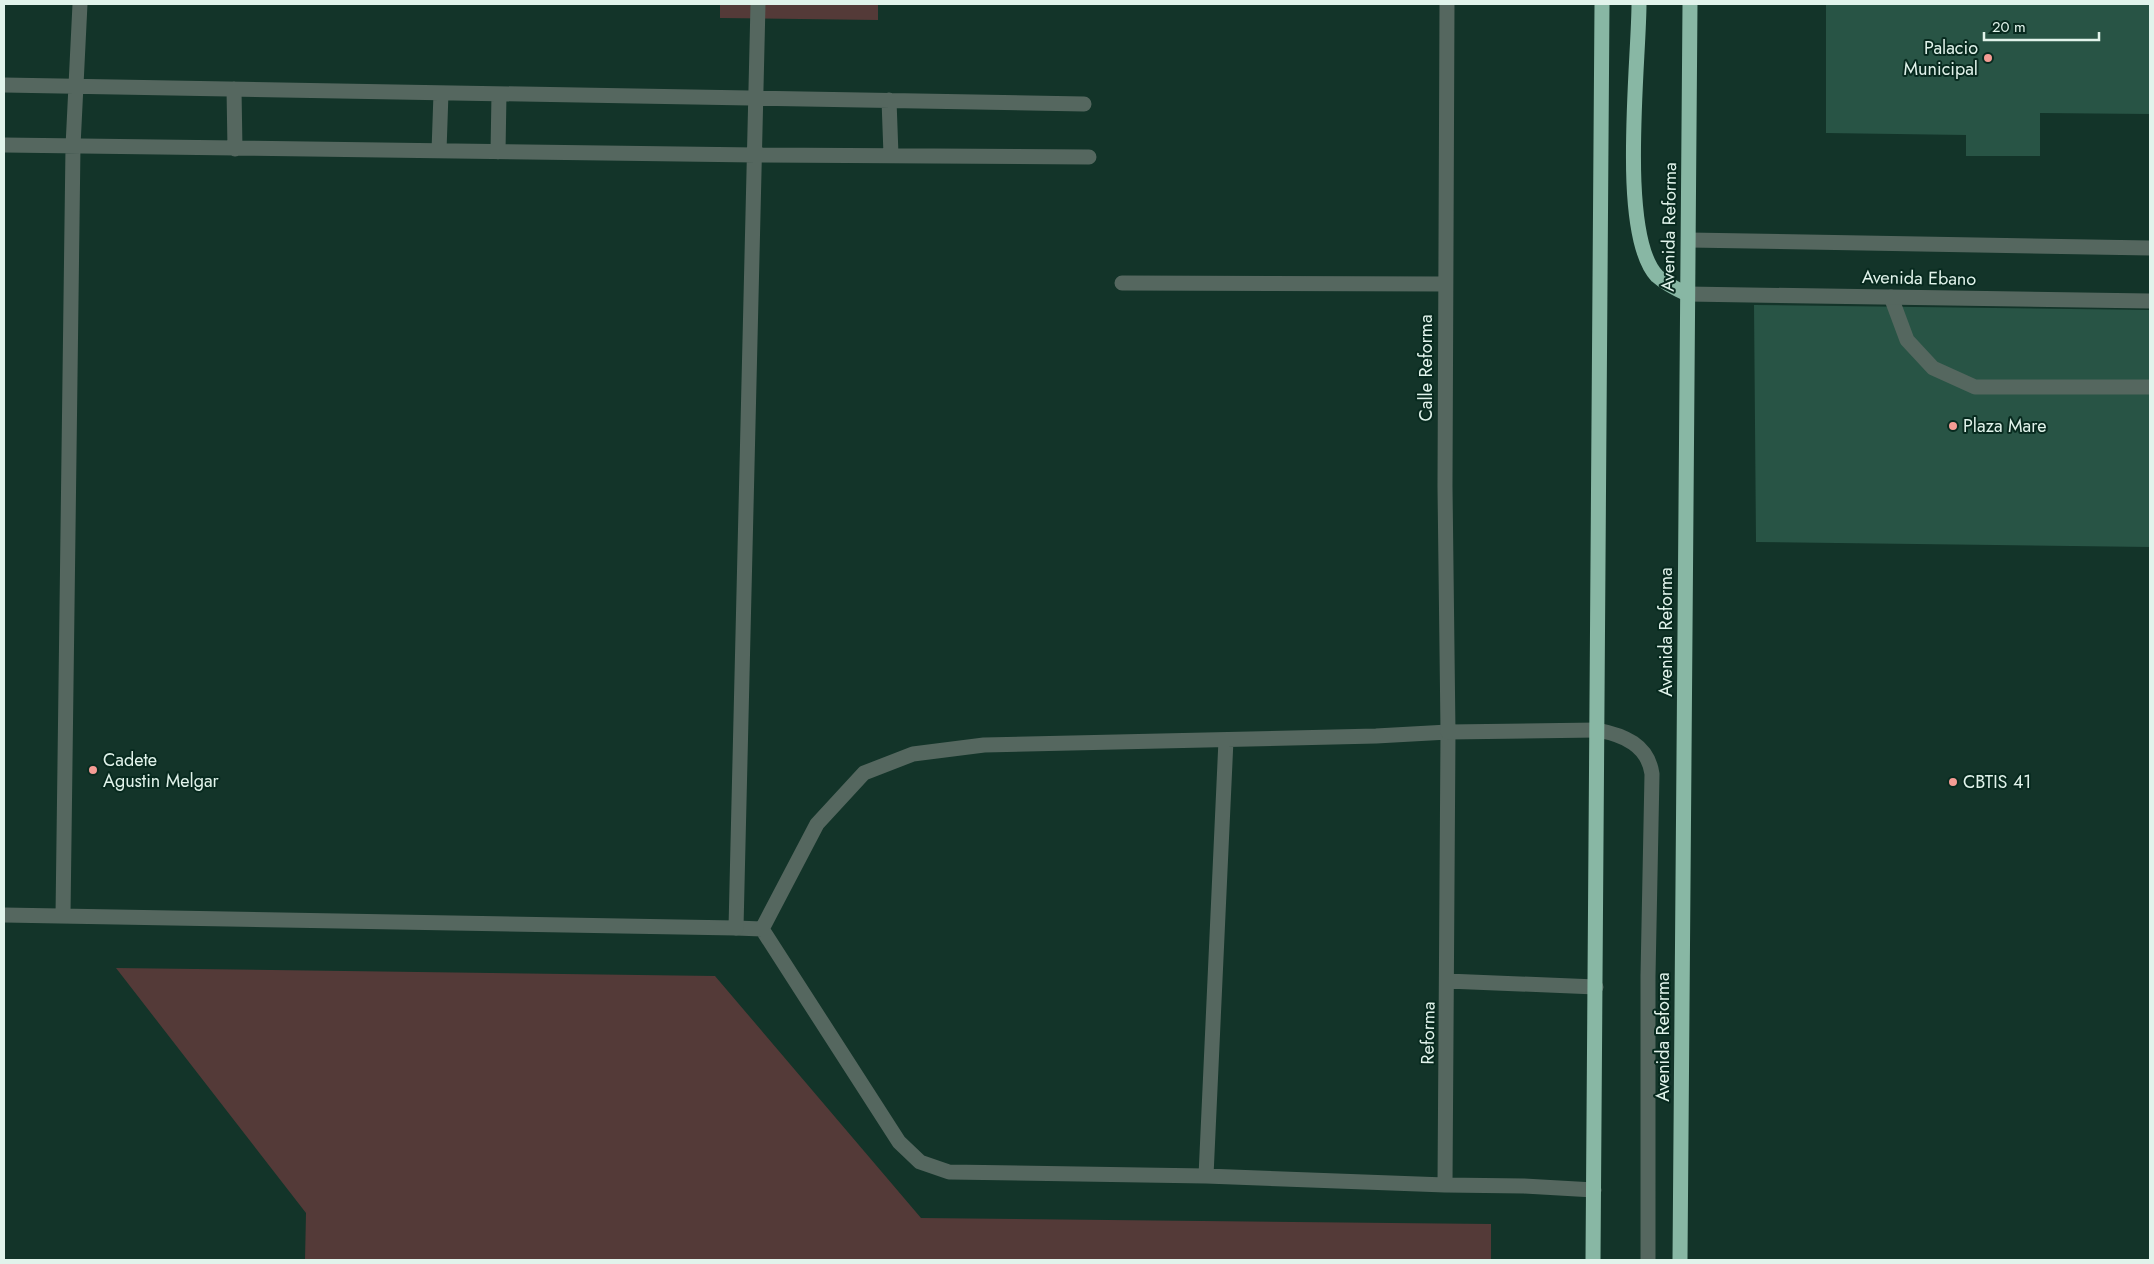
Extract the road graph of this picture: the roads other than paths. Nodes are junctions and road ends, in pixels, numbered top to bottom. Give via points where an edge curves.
1 (80, 4) edge
2 (758, 4) edge
3 (1447, 4) edge
4 (1602, 4) edge
5 (1639, 4) edge
6 (1690, 4) edge
7 (4, 85) edge
8 (75, 87) junction
9 (234, 89) junction
10 (440, 93) junction
11 (499, 94) junction
12 (756, 98) junction
13 (889, 100) junction
14 (1084, 104) dead end
15 (4, 145) edge
16 (73, 146) junction
17 (234, 148) junction
18 (439, 152) junction
19 (498, 152) junction
20 (891, 154) junction
21 (756, 155) junction
22 (1089, 157) dead end
23 (1689, 240) junction
24 (2150, 248) edge
25 (1122, 283) dead end
26 (1444, 284) junction
27 (1687, 294) junction
28 (1891, 297) junction
29 (2150, 301) edge
30 (2150, 387) edge
31 (1598, 730) junction
32 (1448, 732) junction
33 (1226, 740) junction
34 (4, 915) edge
35 (63, 916) junction
36 (736, 928) junction
37 (762, 929) junction
38 (1447, 981) junction
39 (1596, 987) junction
40 (1206, 1176) junction
41 (1445, 1185) junction
42 (1594, 1190) junction
43 (1593, 1260) edge
44 (1648, 1260) edge
45 (1680, 1260) edge

1 - 8 street
2 - 12 street
3 - 26 street, Calle Reforma
4 - 31 highway
5 - 27 highway via 1634,130 1635,203 1642,246 1656,275
6 - 23 highway, Avenida Reforma
7 - 8 street
8 - 9 street
8 - 16 street
9 - 10 street
9 - 17 street
10 - 11 street
10 - 18 street
11 - 12 street
11 - 19 street
12 - 13 street
12 - 21 street
13 - 14 street
13 - 20 street
15 - 16 street
16 - 17 street
16 - 35 street
17 - 18 street
18 - 19 street
19 - 21 street
20 - 21 street
20 - 22 street
21 - 36 street
23 - 24 street, Avenida Ebano
23 - 27 highway, Avenida Reforma
25 - 26 street
26 - 32 street, Calle Reforma
27 - 28 street, Avenida Ebano
27 - 45 highway, Avenida Reforma
28 - 29 street, Avenida Ebano
28 - 30 street via 1907,340 1933,368 1975,387
31 - 32 street
31 - 39 highway
31 - 44 street via 1614,733 1639,746 1646,754 1652,774
32 - 33 street
32 - 38 street, Reforma
33 - 37 street via 984,745 913,754 864,773 817,824
33 - 40 street
34 - 35 street
35 - 36 street
36 - 37 street
37 - 40 street via 899,1142 920,1162 949,1172
38 - 39 street
38 - 41 street, Reforma
39 - 42 highway
40 - 41 street
41 - 42 street
42 - 43 highway

